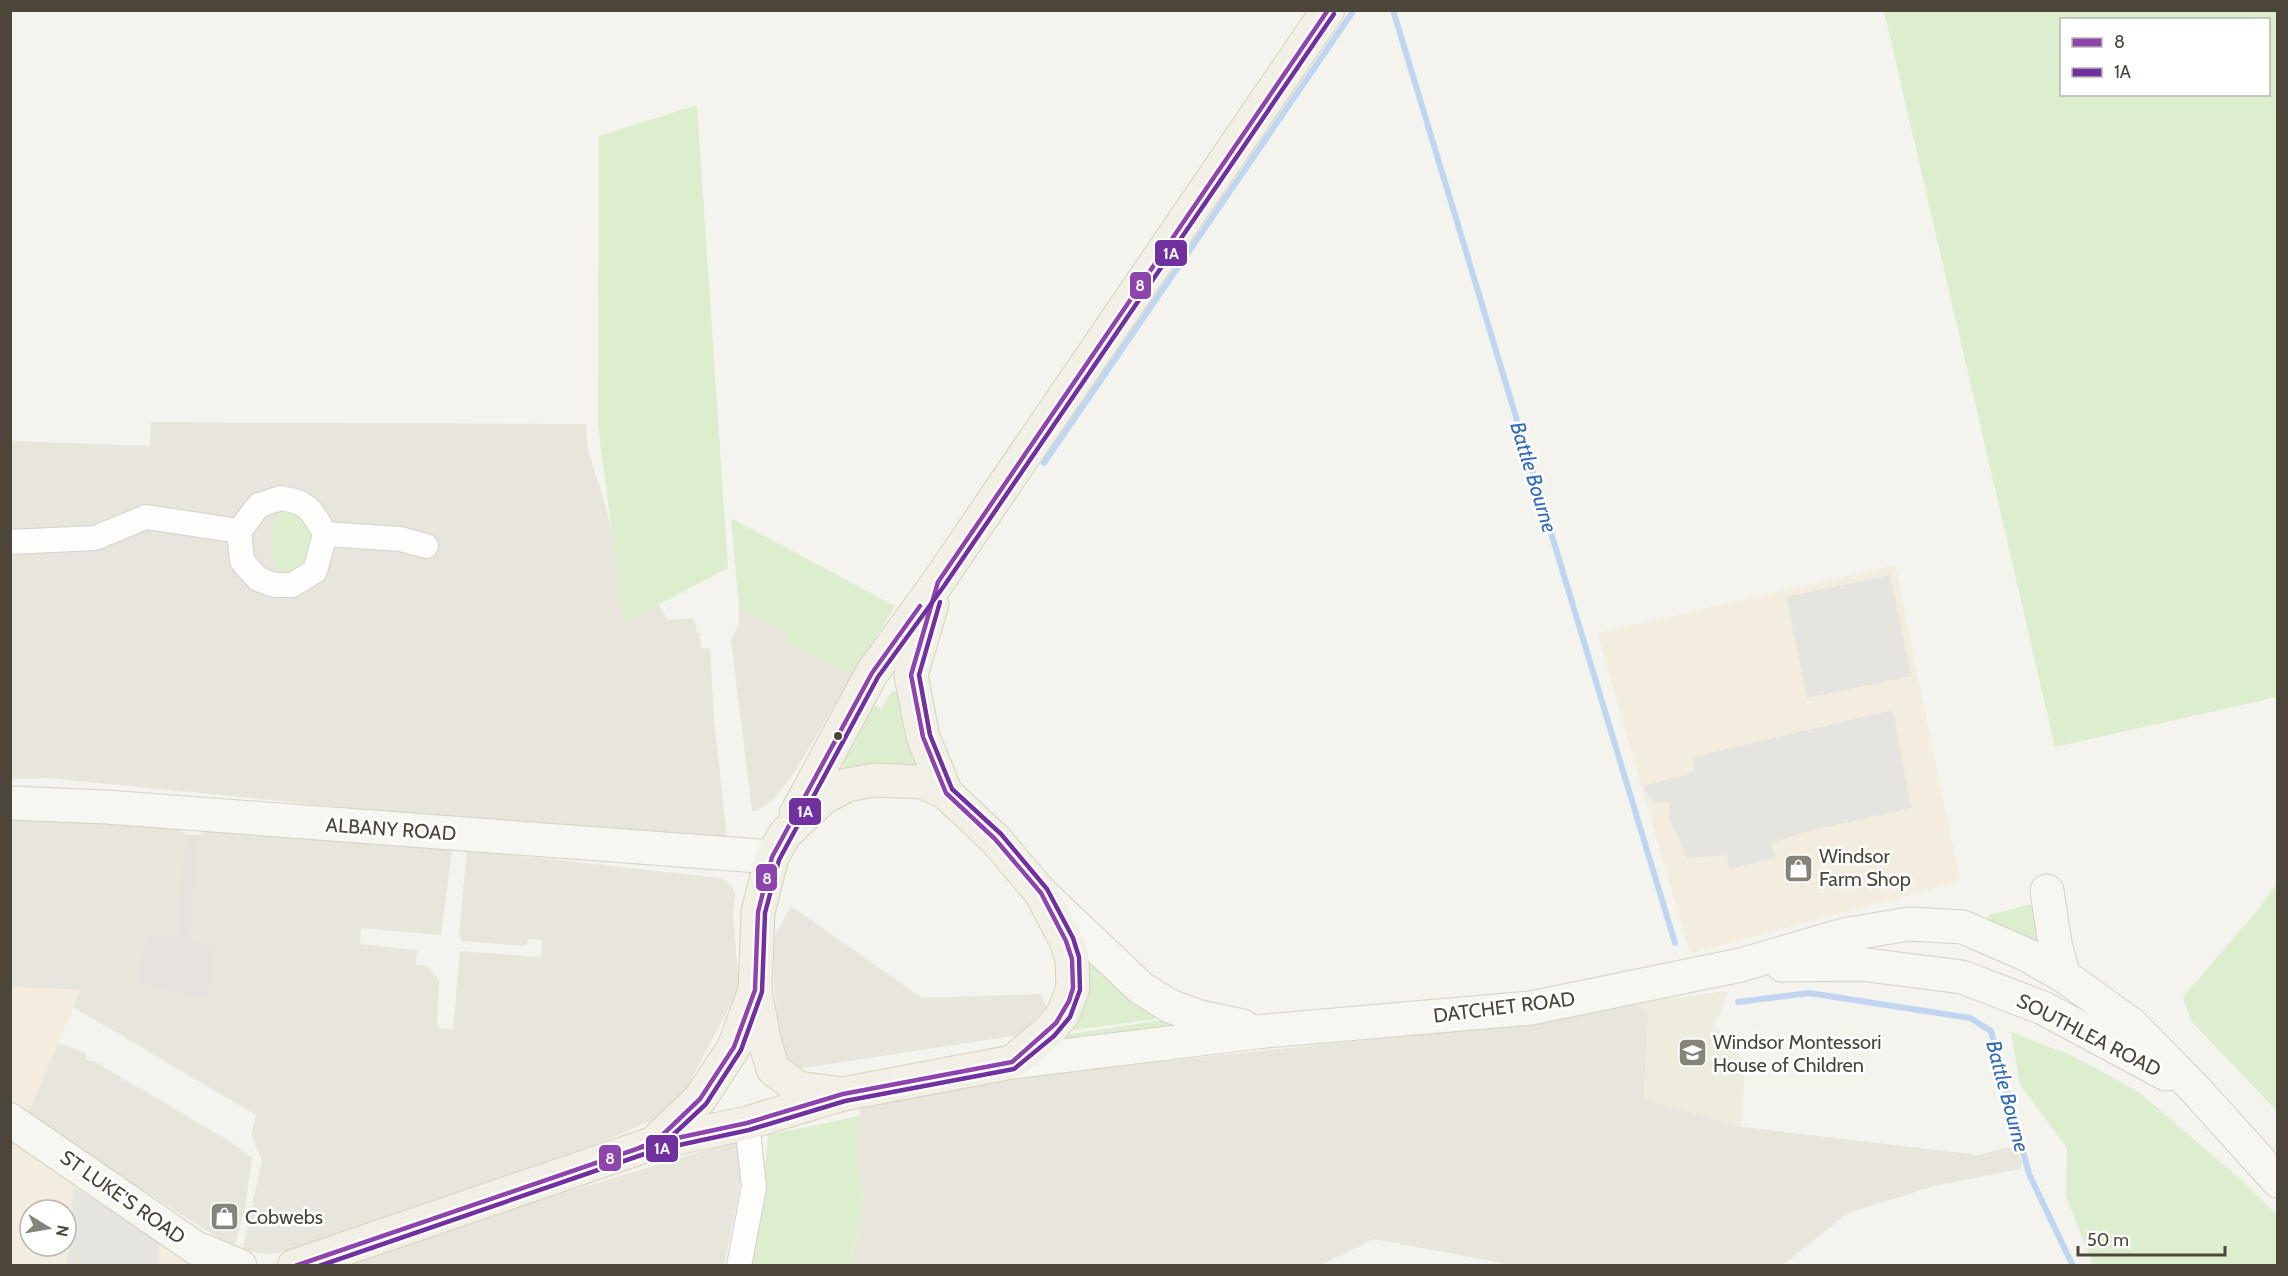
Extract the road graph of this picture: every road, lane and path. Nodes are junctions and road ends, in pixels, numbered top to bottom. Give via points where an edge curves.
1 (1328, 10) edge
2 (239, 531) junction
3 (325, 534) junction
4 (10, 542) edge
5 (426, 546) dead end
6 (938, 582) junction
7 (946, 793) junction
8 (10, 803) edge
9 (779, 845) junction
10 (2047, 891) dead end
11 (1041, 893) junction
12 (1964, 927) junction
13 (1741, 965) junction
14 (2064, 976) junction
15 (1962, 977) junction
16 (755, 990) junction
17 (1265, 1031) junction
18 (1012, 1062) junction
19 (2195, 1089) junction
20 (843, 1094) junction
21 (10, 1120) edge
22 (747, 1123) junction
23 (654, 1143) junction
24 (2277, 1181) edge
25 (240, 1266) edge
26 (294, 1266) edge
27 (739, 1266) edge

1 - 6 main road
2 - 3 street via 259,505 281,498 310,508
2 - 3 street via 242,561 258,579 274,585 292,585 315,571
2 - 4 street via 146,517 96,538
3 - 5 street via 401,539
6 - 7 main road via 911,675 923,737
6 - 9 main road via 872,673
7 - 9 main road via 923,782 874,780 847,785 823,798
7 - 11 main road via 995,838
8 - 9 main road, ALBANY ROAD
9 - 16 main road via 758,912
10 - 14 main road
11 - 17 main road, DATCHET ROAD via 1141,988 1170,1006
11 - 18 main road via 1072,959 1072,988 1056,1023
12 - 13 main road, SOUTHLEA ROAD via 1887,927 1844,935
12 - 14 main road, SOUTHLEA ROAD
12 - 15 main road
13 - 15 main road, SOUTHLEA ROAD via 1860,964
13 - 17 main road, DATCHET ROAD via 1531,1008
14 - 19 main road, SOUTHLEA ROAD via 2131,1024
15 - 19 main road, SOUTHLEA ROAD via 2043,1008
16 - 20 main road via 773,1069 798,1088
16 - 23 main road via 734,1047 700,1100
17 - 18 main road, DATCHET ROAD
18 - 20 main road
19 - 24 main road, SOUTHLEA ROAD
20 - 22 main road
21 - 25 main road, ST LUKE'S ROAD via 196,1248
22 - 23 main road
22 - 27 street via 754,1186
23 - 26 main road

